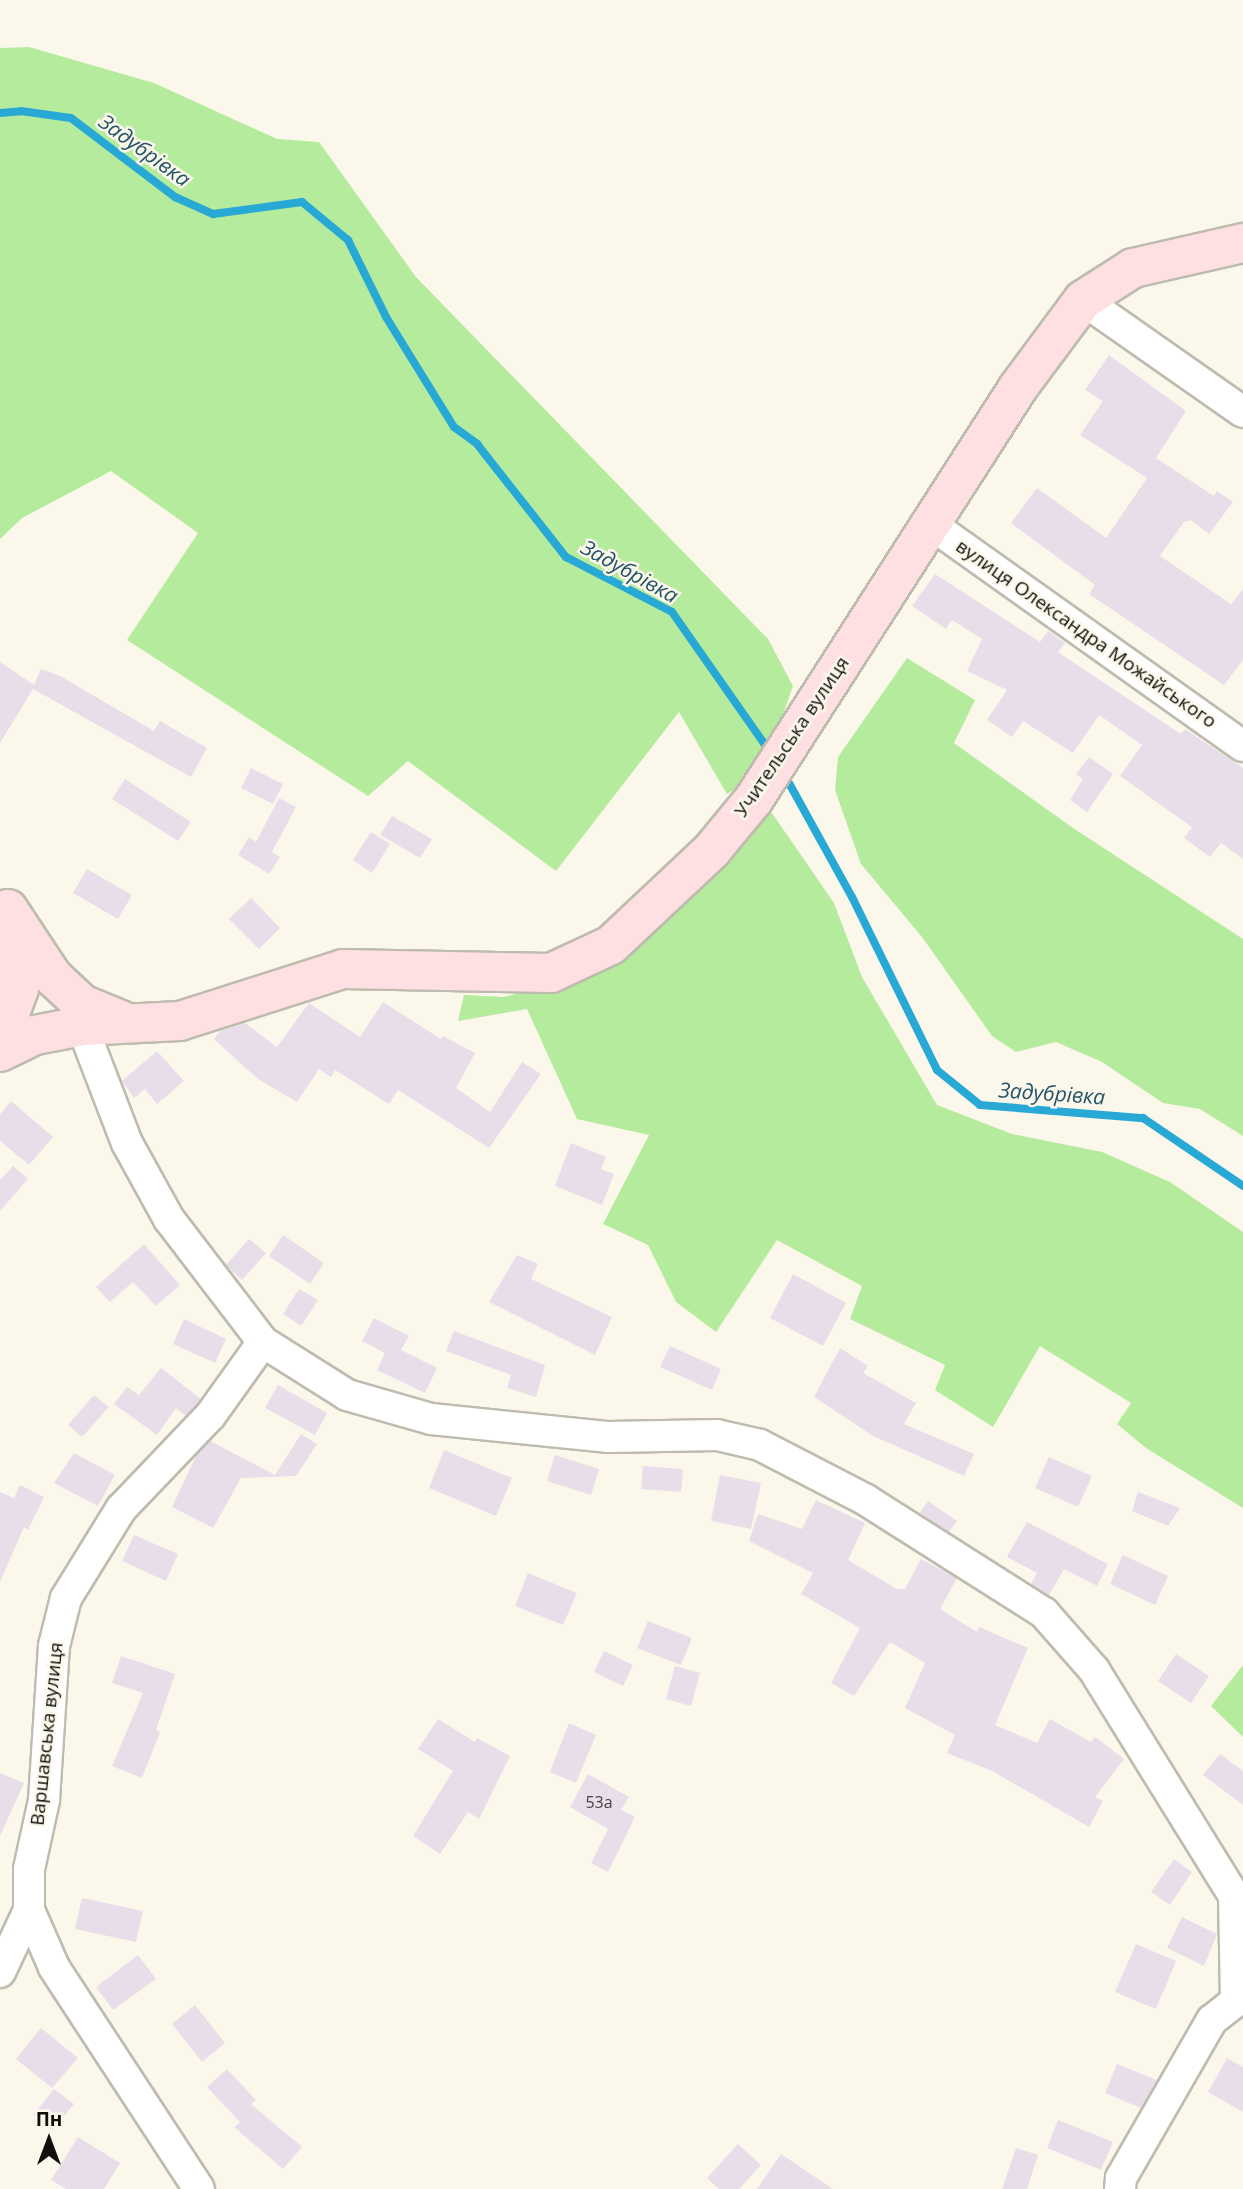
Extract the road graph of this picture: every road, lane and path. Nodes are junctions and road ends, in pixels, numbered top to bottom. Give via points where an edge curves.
1 (1243, 243) edge
2 (1083, 300) junction
3 (1243, 412) edge
4 (929, 523) junction
5 (1243, 746) edge
6 (4, 903) edge
7 (129, 1024) junction
8 (82, 1026) junction
9 (0, 1040) edge
10 (0, 1052) edge
11 (263, 1342) junction
12 (29, 1910) junction
13 (0, 1972) edge
14 (1240, 2004) edge
15 (199, 2189) edge
16 (1119, 2189) edge

1 - 2 main road, Учительська вулиця via 1133,268
2 - 3 street
2 - 4 main road, Учительська вулиця via 1017,388
4 - 5 street, вулиця Олександра Можайського
4 - 7 main road, Учительська вулиця via 754,799 712,850 611,945 562,969 515,975 343,969 180,1021
6 - 7 main road via 53,977 82,1004
6 - 9 main road via 19,956 19,989
7 - 8 main road, Учительська вулиця
8 - 10 main road, Учительська вулиця via 35,1035
8 - 11 street via 128,1143 169,1219
11 - 12 street, Варшавська вулиця via 210,1416 121,1509 66,1598 54,1646 44,1800 29,1869
11 - 14 street via 347,1395 431,1419 609,1437 717,1435 760,1445 866,1500 1044,1613 1094,1670 1234,1896
12 - 13 street
12 - 15 street, Варшавська вулиця via 54,1967
14 - 16 street via 1212,2020 1121,2178

